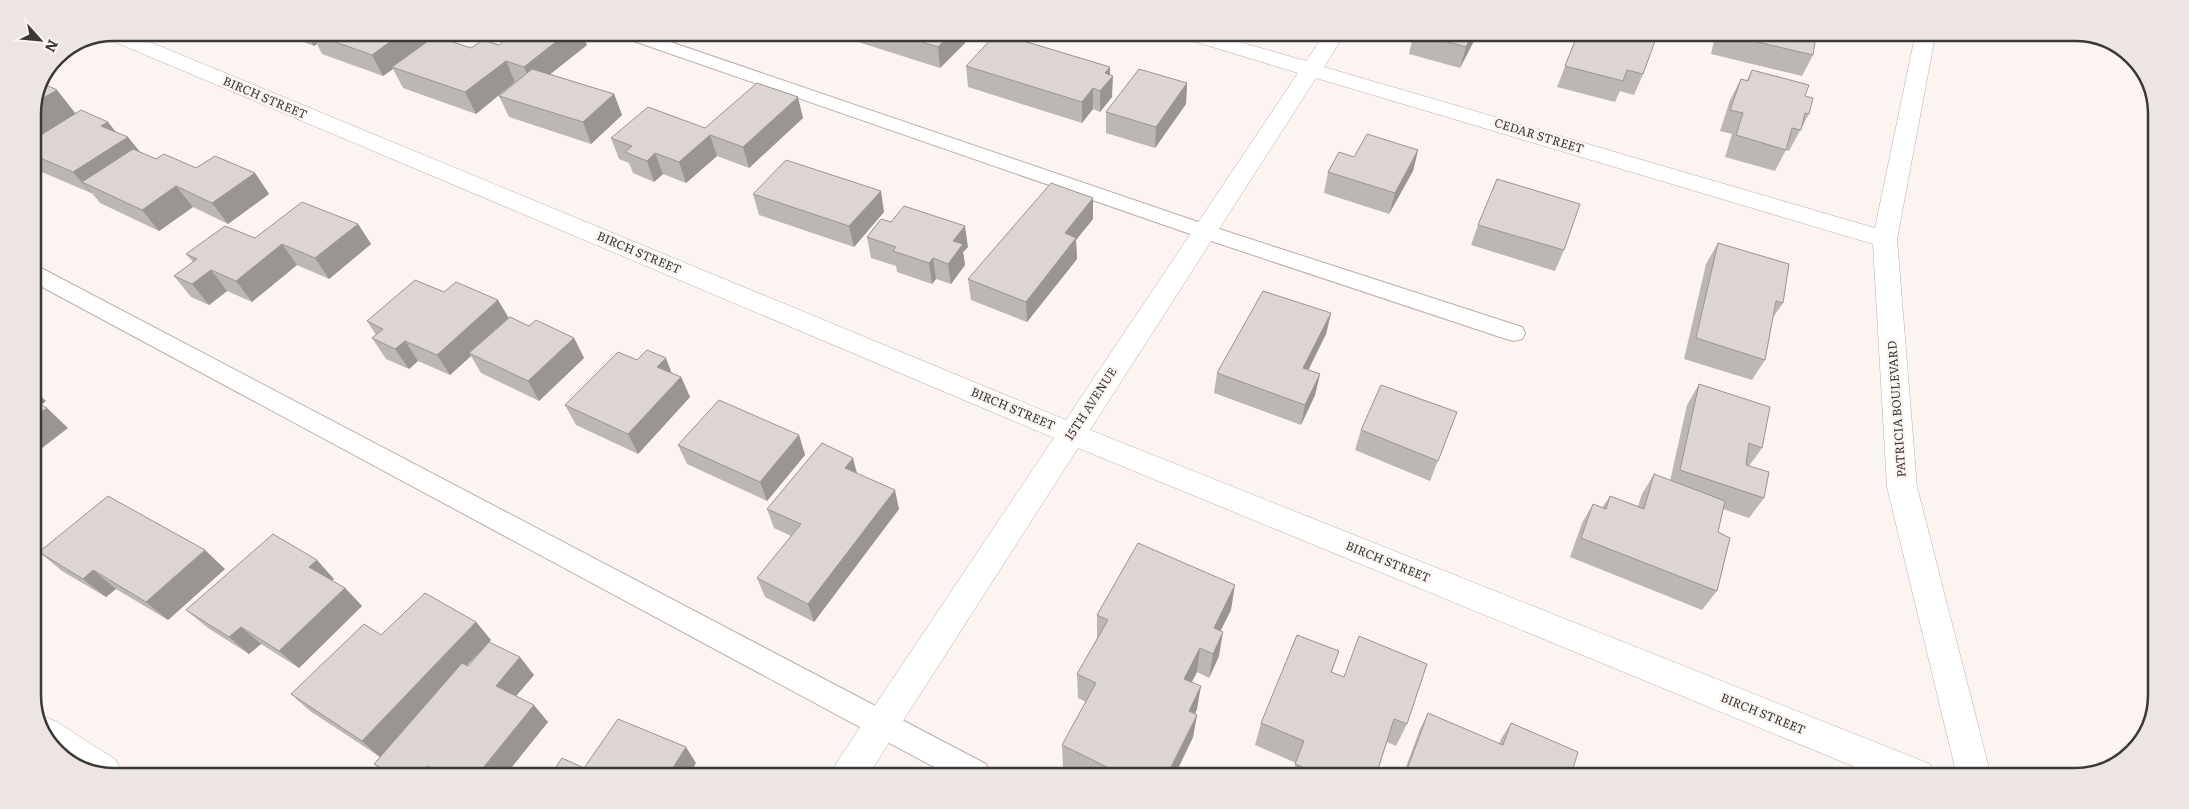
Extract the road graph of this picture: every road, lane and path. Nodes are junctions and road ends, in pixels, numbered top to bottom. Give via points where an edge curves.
1 (129, 41) edge
2 (651, 41) edge
3 (1214, 41) edge
4 (1330, 41) edge
5 (1924, 41) edge
6 (1312, 69) junction
7 (1203, 231) junction
8 (1885, 239) junction
9 (41, 277) edge
10 (1514, 333) dead end
11 (1072, 434) junction
12 (881, 725) junction
13 (60, 743) edge
14 (92, 764) edge
15 (852, 768) edge
16 (964, 768) edge
17 (1898, 768) edge
18 (1972, 768) edge

1 - 11 street, BIRCH STREET
2 - 7 lane
3 - 6 street, CEDAR STREET
4 - 6 street, 15TH AVENUE
5 - 8 street, PATRICIA BOULEVARD
6 - 7 street, 15TH AVENUE
6 - 8 street, CEDAR STREET
7 - 10 lane
7 - 11 street, 15TH AVENUE
8 - 18 street, PATRICIA BOULEVARD via 1902,487
9 - 12 lane
11 - 12 street, 15TH AVENUE
11 - 17 street, BIRCH STREET
12 - 15 street, 15TH AVENUE
12 - 16 lane
13 - 14 street

